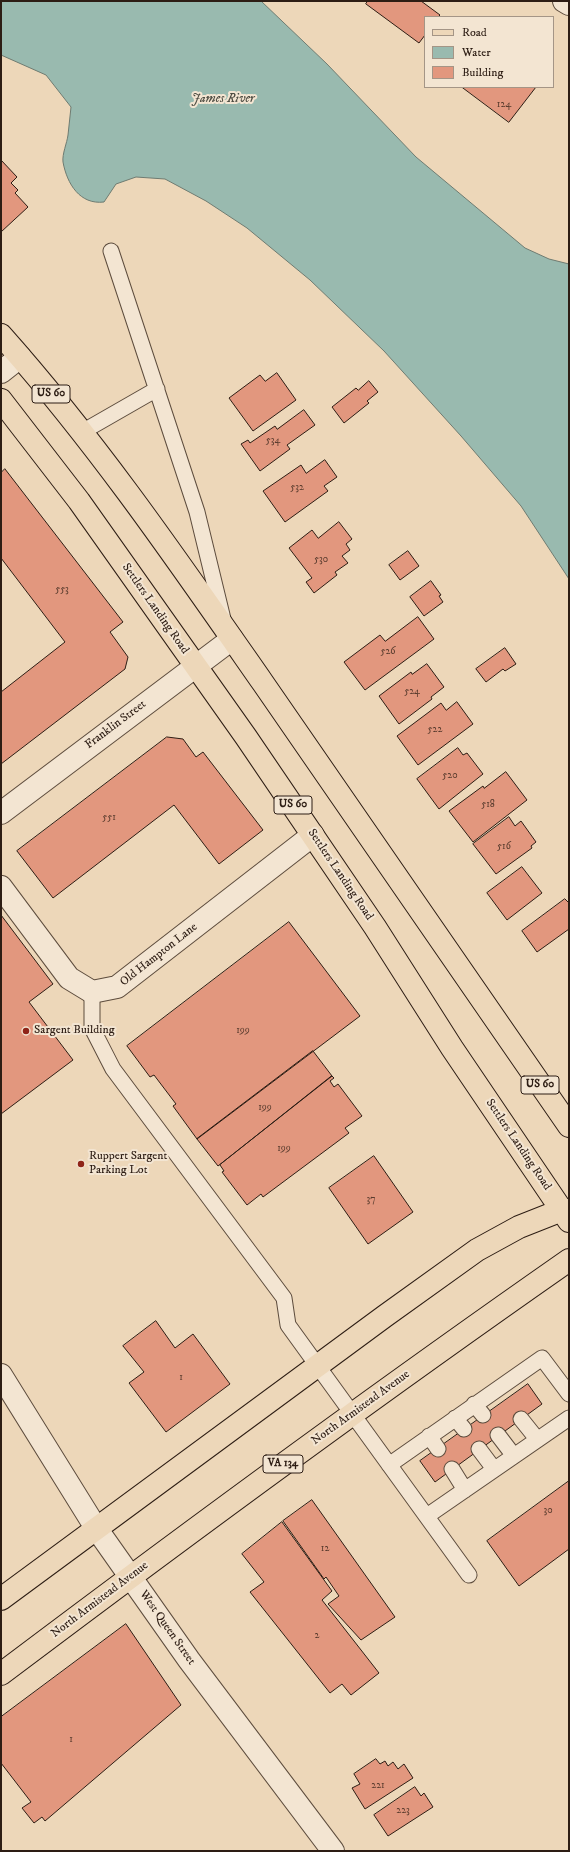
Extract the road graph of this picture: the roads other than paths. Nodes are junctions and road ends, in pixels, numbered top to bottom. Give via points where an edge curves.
1 (564, 1) edge
2 (569, 4) edge
3 (111, 251) dead end
4 (1, 335) edge
5 (20, 357) junction
6 (1, 372) edge
7 (157, 389) junction
8 (1, 400) edge
9 (82, 432) junction
10 (229, 634) junction
11 (195, 666) junction
12 (1, 813) edge
13 (313, 836) junction
14 (1, 887) edge
15 (92, 992) junction
16 (569, 1126) edge
17 (567, 1214) edge
18 (569, 1260) edge
19 (318, 1365) junction
20 (1, 1375) edge
21 (569, 1394) edge
22 (352, 1414) junction
23 (569, 1418) edge
24 (521, 1419) dead end
25 (498, 1435) dead end
26 (537, 1439) junction
27 (479, 1449) dead end
28 (514, 1456) junction
29 (389, 1465) junction
30 (452, 1469) dead end
31 (494, 1469) junction
32 (465, 1490) junction
33 (427, 1516) junction
34 (96, 1528) junction
35 (469, 1575) dead end
36 (130, 1576) junction
37 (1, 1599) edge
38 (1, 1674) edge
39 (334, 1851) edge

1 - 2 street
3 - 7 lane
4 - 5 main road, US 60
5 - 6 street
5 - 9 main road, US 60
7 - 9 lane
7 - 10 lane via 197,512
8 - 11 main road, Settlers Landing Road / US 60 via 79,501
9 - 10 main road, US 60
10 - 11 street, Franklin Street
10 - 16 main road, US 60
11 - 12 street, Franklin Street
11 - 13 main road, Settlers Landing Road / US 60
13 - 15 street, Old Hampton Lane via 117,987
13 - 17 main road, Settlers Landing Road / US 60 via 452,1048
14 - 15 street via 69,978
15 - 19 lane via 92,1028 113,1069 284,1298 288,1325
17 - 19 main road via 519,1228 477,1250
18 - 22 main road, North Armistead Avenue / VA 134
19 - 22 lane
19 - 34 main road
20 - 34 street, West Queen Street
21 - 29 lane via 542,1358 479,1410 433,1442
22 - 29 lane
22 - 36 main road, North Armistead Avenue / VA 134
23 - 26 lane
24 - 26 lane
25 - 28 lane
26 - 28 lane
27 - 31 lane
28 - 31 lane
29 - 33 lane
30 - 32 lane
31 - 32 lane
32 - 33 lane
33 - 35 lane
34 - 36 street, West Queen Street
34 - 37 main road
36 - 38 main road, North Armistead Avenue / VA 134
36 - 39 street, West Queen Street via 189,1660

